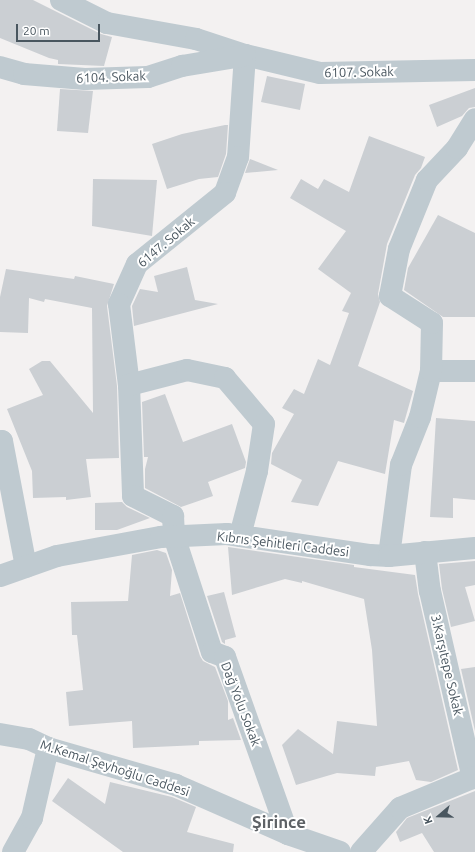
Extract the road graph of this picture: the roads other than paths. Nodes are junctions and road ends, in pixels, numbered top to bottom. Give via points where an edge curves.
1 (61, 0) edge
2 (245, 55) junction
3 (0, 67) edge
4 (475, 70) edge
5 (475, 119) edge
6 (466, 150) edge
7 (431, 371) junction
8 (475, 371) edge
9 (129, 385) junction
10 (0, 442) edge
11 (174, 536) junction
12 (240, 536) junction
13 (475, 548) edge
14 (425, 552) junction
15 (390, 556) junction
16 (26, 567) junction
17 (0, 576) edge
18 (0, 734) edge
19 (48, 748) junction
20 (474, 777) edge
21 (288, 834) junction
22 (13, 852) edge
23 (340, 852) edge
24 (361, 852) edge

1 - 2 street, 6107. Sokak via 107,24 196,39
2 - 3 street, 6104. Sokak via 182,66 148,77 85,79 24,74
2 - 4 street, 6107. Sokak via 320,73
2 - 9 street, 6147. Sokak via 238,157 225,193 137,264 119,304
5 - 6 street
6 - 7 street via 427,180 399,249 390,296 432,323
7 - 8 street
7 - 15 street via 420,417 401,465
9 - 11 street, 6147. Sokak via 133,496 173,516
9 - 12 street via 187,370 225,378 264,424 257,471
10 - 16 street via 2,441
11 - 12 street, Kıbrıs Şehitleri Caddesi
11 - 16 street, Kıbrıs Şehitleri Caddesi via 161,536 57,556
11 - 21 street, Dağ Yolu Sokak via 212,652 225,657
12 - 15 street, Kıbrıs Şehitleri Caddesi
13 - 14 street, Kıbrıs Şehitleri Caddesi
14 - 15 street, Kıbrıs Şehitleri Caddesi
14 - 20 street, 3.Karşıtepe Sokak via 430,591
16 - 17 street, Kıbrıs Şehitleri Caddesi
18 - 19 street, M.Kemal Şeyhoğlu Caddesi via 29,739
19 - 21 street, M.Kemal Şeyhoğlu Caddesi via 176,785
19 - 22 street via 32,818
20 - 24 street via 400,808
21 - 23 street, M.Kemal Şeyhoğlu Caddesi

